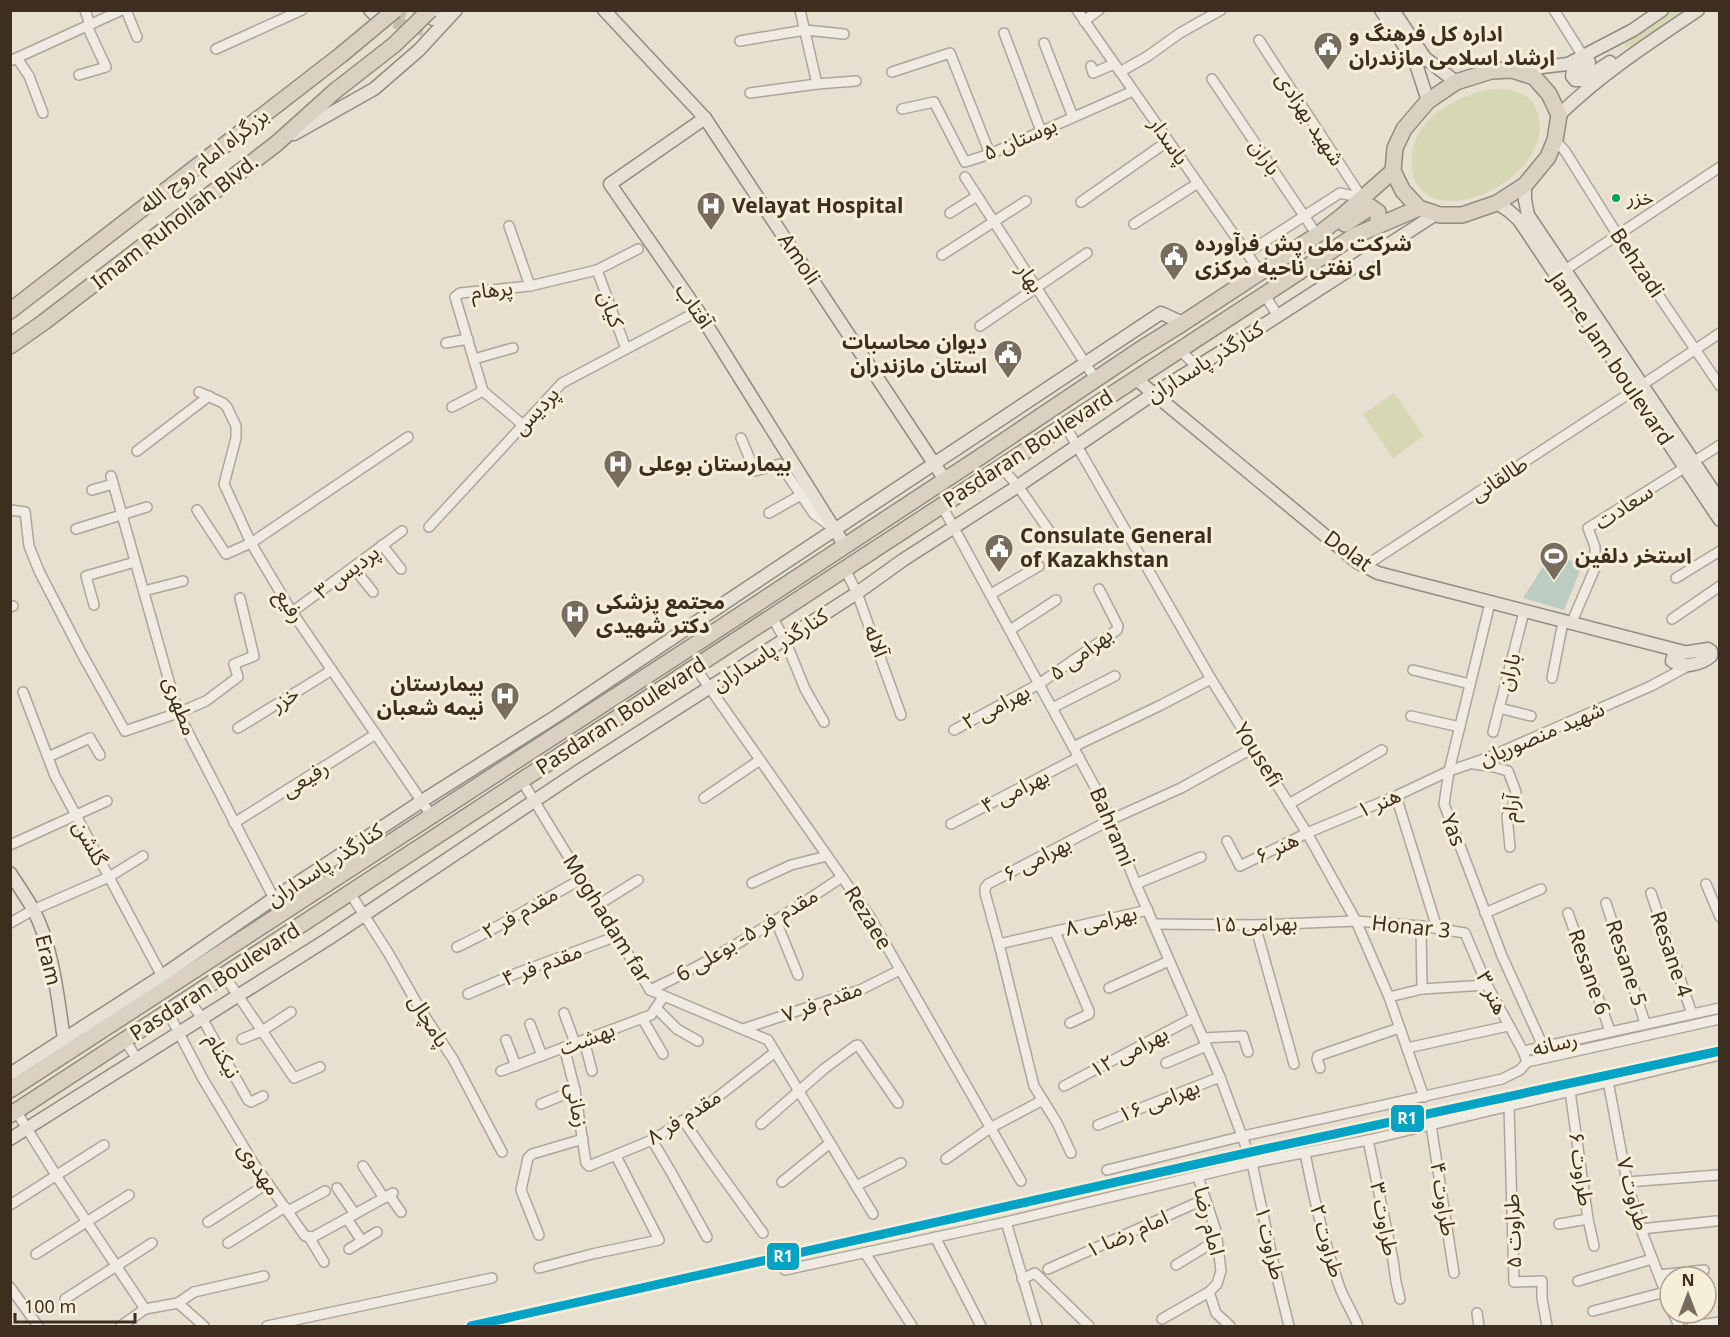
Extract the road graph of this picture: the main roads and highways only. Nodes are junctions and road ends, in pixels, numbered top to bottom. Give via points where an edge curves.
1 (395, 10) edge
2 (456, 10) edge
3 (604, 10) edge
4 (1381, 10) edge
5 (1393, 10) edge
6 (1662, 10) edge
7 (1698, 10) edge
8 (432, 15) edge
9 (447, 21) junction
10 (424, 30) tunnel mouth
11 (1633, 30) junction
12 (1644, 46) junction
13 (1512, 70) junction
14 (1456, 82) junction
15 (1428, 100) junction
16 (1559, 115) junction
17 (705, 118) junction
18 (276, 144) junction
19 (1393, 171) junction
20 (1525, 185) junction
21 (1497, 203) junction
22 (1419, 208) junction
23 (1436, 214) junction
24 (1378, 225) junction
25 (1318, 234) junction
26 (1575, 295) junction
27 (10, 311) edge
28 (1183, 323) junction
29 (10, 346) edge
30 (1136, 379) junction
31 (1154, 394) junction
32 (934, 464) junction
33 (1688, 465) junction
34 (945, 480) junction
35 (1719, 501) edge
36 (1719, 520) edge
37 (835, 530) junction
38 (845, 546) junction
39 (1641, 642) junction
40 (1714, 647) edge
41 (1684, 652) junction
42 (1672, 661) junction
43 (1698, 662) junction
44 (1719, 666) edge
45 (10, 873) edge
46 (165, 982) junction
47 (65, 1046) junction
48 (10, 1074) edge
49 (10, 1090) edge
50 (13, 1113) edge
51 (10, 1139) edge

1 - 27 highway, بزرگراه امام روح الله, bridge
2 - 8 main road via 445,17
2 - 9 main road
3 - 17 main road, Amoli
4 - 15 main road via 1416,64
5 - 14 main road via 1425,58
6 - 11 main road
7 - 12 main road
8 - 18 highway, Imam Ruhollah Blvd., bridge
9 - 10 main road
9 - 18 main road via 374,89
11 - 12 main road via 1607,52 1575,69 1573,79 1580,81
11 - 13 main road via 1568,64
12 - 16 main road via 1583,91
13 - 14 highway via 1491,71
13 - 16 highway via 1534,77 1549,94
14 - 15 highway
15 - 19 highway via 1404,129 1395,148
16 - 20 highway via 1548,157
17 - 32 main road, Amoli
17 - 37 main road, آفتاب via 610,184 698,311
18 - 29 highway, Imam Ruhollah Blvd.
19 - 22 highway
19 - 25 highway, Pasdaran Boulevard
20 - 21 highway
20 - 26 main road, Jam-e Jam boulevard via 1528,215 1565,270
21 - 23 highway via 1462,214
21 - 26 main road, Jam-e Jam boulevard via 1519,220
22 - 23 highway
22 - 24 highway, Pasdaran Boulevard
23 - 31 main road, کنارگذر پاسداران
24 - 25 highway via 1378,212 1371,207 1335,230
24 - 30 highway, Pasdaran Boulevard via 1353,236
25 - 28 highway, Pasdaran Boulevard
26 - 33 main road, Jam-e Jam boulevard
28 - 32 main road, کنارگذر پاسداران via 1161,313
28 - 34 highway, Pasdaran Boulevard
30 - 31 main road, Dolat
30 - 50 highway, Pasdaran Boulevard
31 - 39 main road, Dolat via 1357,562 1378,573
31 - 51 main road, کنارگذر پاسداران via 364,915
32 - 34 main road, Amoli
32 - 37 main road, کنارگذر پاسداران
33 - 35 main road, Jam-e Jam boulevard
33 - 36 main road, Jam-e Jam boulevard
34 - 38 highway, Pasdaran Boulevard
37 - 38 main road, آفتاب
37 - 46 main road, کنارگذر پاسداران via 273,899
38 - 46 highway, Pasdaran Boulevard via 282,914
39 - 41 main road, Dolat
39 - 42 main road, Dolat
40 - 41 main road
40 - 43 main road via 1711,656
41 - 42 main road via 1676,654
42 - 43 main road via 1678,665
43 - 44 main road
45 - 47 main road, Eram via 43,934
46 - 47 highway, Pasdaran Boulevard
47 - 48 main road
47 - 49 highway, Pasdaran Boulevard

